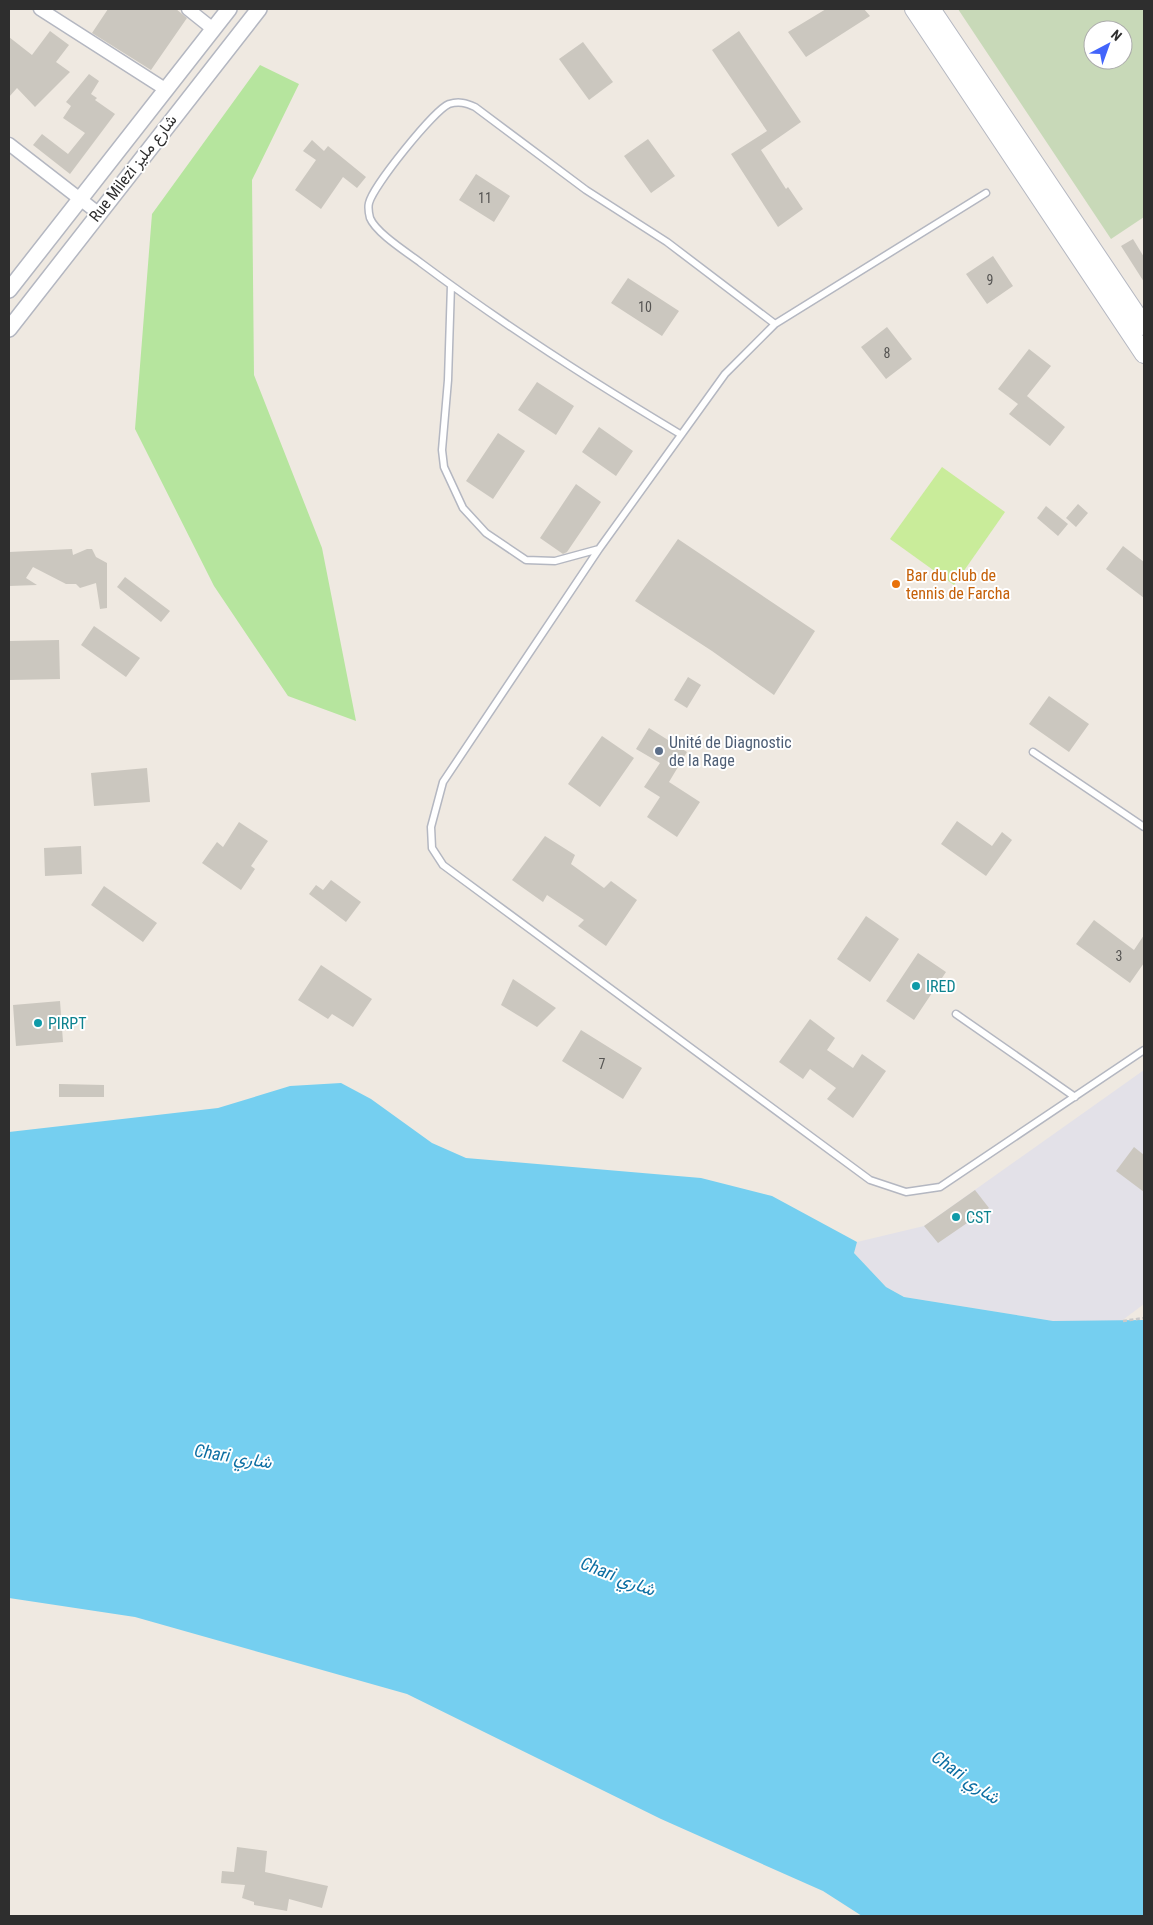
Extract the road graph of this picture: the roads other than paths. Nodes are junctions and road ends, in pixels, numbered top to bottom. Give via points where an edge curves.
1 (40, 9) edge
2 (188, 9) edge
3 (229, 9) edge
4 (259, 9) edge
5 (914, 9) edge
6 (931, 9) edge
7 (213, 29) junction
8 (165, 89) junction
9 (9, 144) edge
10 (986, 193) dead end
11 (80, 199) junction
12 (98, 212) junction
13 (451, 285) junction
14 (9, 290) edge
15 (775, 324) junction
16 (1144, 326) edge
17 (9, 329) edge
18 (1144, 354) edge
19 (680, 434) junction
20 (599, 549) junction
21 (1033, 752) dead end
22 (1144, 827) edge
23 (956, 1014) dead end
24 (1144, 1050) edge
25 (1075, 1097) junction

1 - 8 street
2 - 7 street
3 - 7 street, Rue Milezi شارع مليز
4 - 12 street, Rue Milezi شارع مليز
5 - 18 main road
6 - 16 main road
7 - 8 street, Rue Milezi شارع مليز
8 - 11 street, Rue Milezi شارع مليز
9 - 11 street
10 - 15 lane
11 - 12 street
11 - 14 street, Rue Milezi شارع مليز
12 - 17 street, Rue Milezi شارع مليز
13 - 15 lane via 390,240 371,220 368,204 387,172 430,121 448,104 461,102 475,107 586,190 667,242
13 - 19 lane via 591,381
13 - 20 lane via 442,450 444,467 463,508 486,533 526,560 555,561
15 - 19 lane via 725,374
19 - 20 lane
20 - 25 lane via 443,782 431,827 432,848 443,865 870,1180 906,1192 940,1187
21 - 22 lane
23 - 25 lane
24 - 25 lane

